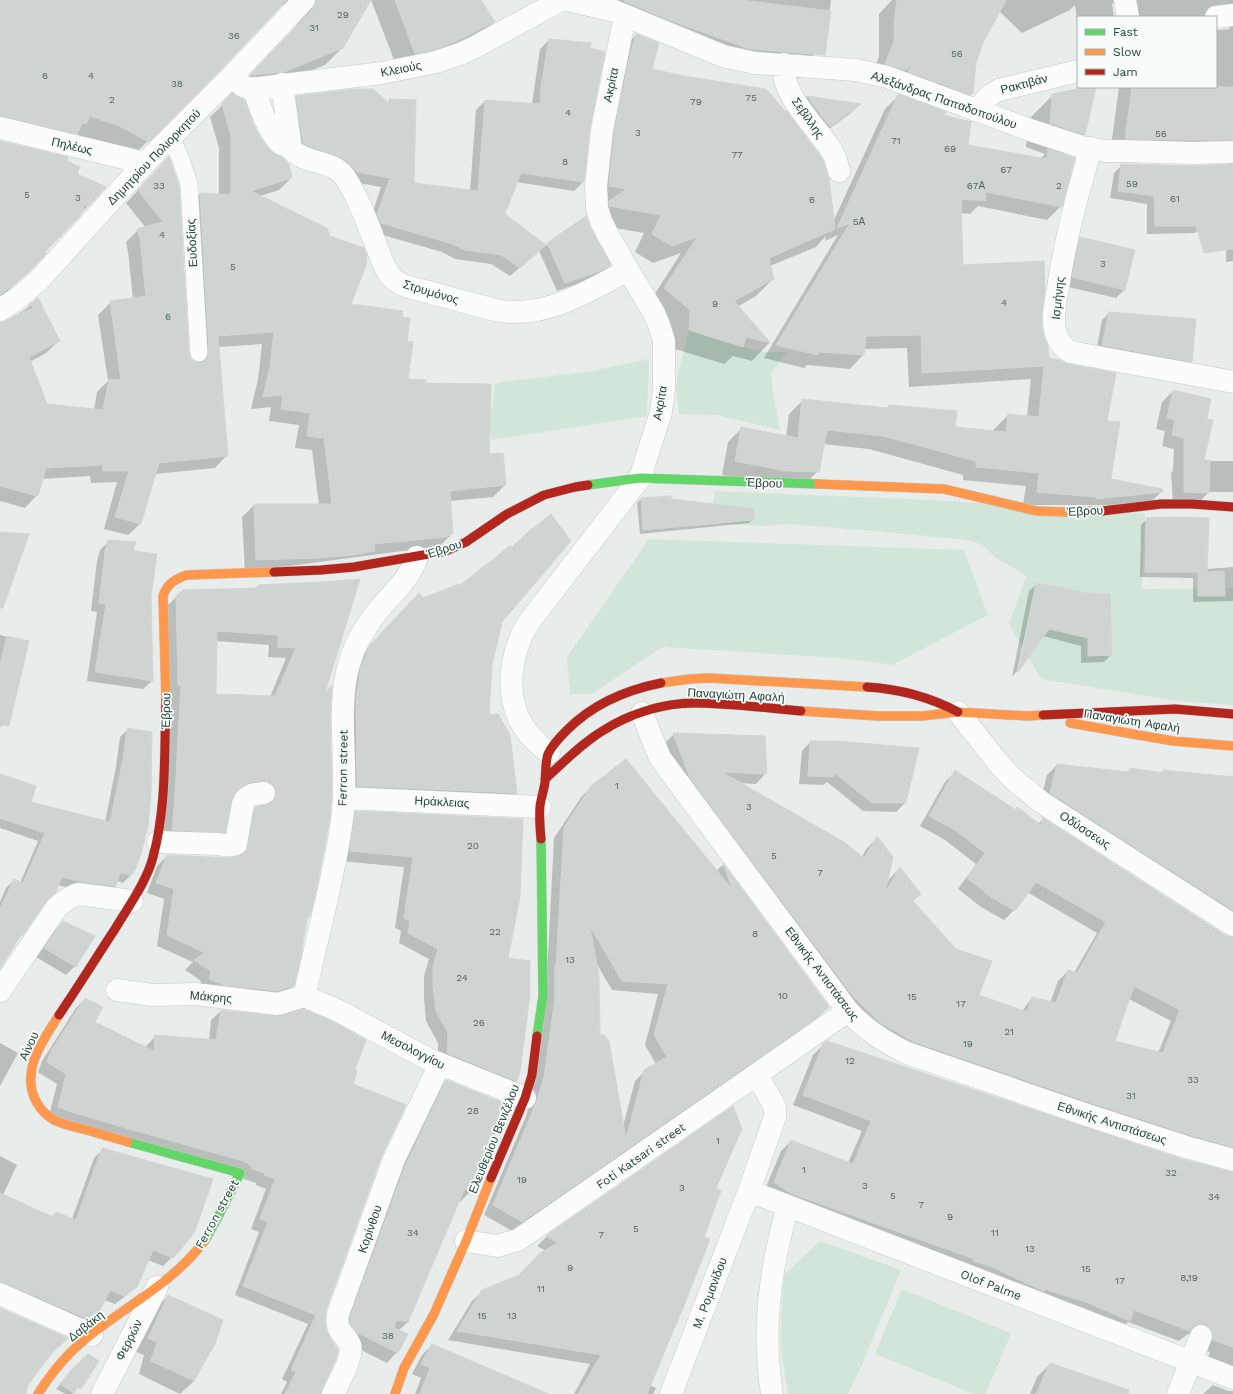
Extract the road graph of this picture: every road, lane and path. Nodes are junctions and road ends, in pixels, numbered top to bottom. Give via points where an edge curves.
1 (304, 0) edge
2 (560, 0) edge
3 (568, 0) edge
4 (1125, 0) edge
5 (1233, 15) edge
6 (625, 16) junction
7 (1128, 16) edge
8 (1217, 18) edge
9 (784, 64) junction
10 (1077, 71) edge
11 (232, 76) junction
12 (282, 84) junction
13 (254, 88) junction
14 (978, 111) junction
15 (0, 128) edge
16 (171, 136) junction
17 (290, 145) junction
18 (1091, 148) junction
19 (1233, 152) edge
20 (145, 163) junction
21 (839, 171) dead end
22 (628, 270) junction
23 (0, 310) edge
24 (199, 353) dead end
25 (1233, 382) edge
26 (640, 478) junction
27 (1233, 507) edge
28 (417, 557) junction
29 (958, 712) junction
30 (642, 713) junction
31 (1233, 714) edge
32 (1027, 716) junction
33 (1233, 746) edge
34 (549, 753) junction
35 (545, 779) junction
36 (264, 793) dead end
37 (344, 798) junction
38 (540, 807) junction
39 (158, 842) junction
40 (132, 900) junction
41 (1233, 925) edge
42 (118, 990) dead end
43 (0, 991) edge
44 (304, 996) junction
45 (848, 1012) junction
46 (440, 1064) junction
47 (757, 1075) junction
48 (525, 1098) junction
49 (1233, 1160) edge
50 (240, 1173) joint
51 (749, 1191) junction
52 (788, 1207) junction
53 (466, 1241) junction
54 (157, 1286) junction
55 (0, 1294) edge
56 (92, 1335) junction
57 (1201, 1336) dead end
58 (1190, 1362) junction
59 (404, 1368) junction
60 (1233, 1378) edge
61 (38, 1394) edge
62 (102, 1394) edge
63 (332, 1394) edge
64 (386, 1394) edge
65 (395, 1394) edge
66 (671, 1394) edge
67 (772, 1394) edge
68 (1178, 1394) edge

1 - 11 street, Δημητρίου Πολιορκητού
2 - 12 street, Κλειούς via 475,47 436,62 382,73
3 - 6 street, Αλεξάνδρας Παπαδοπούλου
4 - 7 street
5 - 8 street
6 - 9 street, Αλεξάνδρας Παπαδοπούλου via 723,56 755,63
6 - 22 street, Ακρίτα via 606,111 596,186 598,214
9 - 14 street, Αλεξάνδρας Παπαδοπούλου via 856,70 887,77
9 - 21 street, Σεβίλλης via 786,86 834,154
10 - 14 street, Ρακτιβάν via 999,90 990,95
11 - 13 street via 243,86
11 - 16 street, Δημητρίου Πολιορκητού
12 - 13 street, Κλειούς
12 - 17 street
13 - 17 street, Στρυμόνος via 261,109 277,139 281,144
14 - 18 street, Αλεξάνδρας Παπαδοπούλου via 1060,141
15 - 20 street, Πηλέως
16 - 20 street, Δημητρίου Πολιορκητού
16 - 24 lane, Ευδοξίας via 189,184
17 - 22 street, Στρυμόνος via 301,157 343,174 358,199 387,271 404,286 500,311 522,313 568,301
18 - 19 street, Αλεξάνδρας Παπαδοπούλου via 1193,153
18 - 25 street, Ισμήνης via 1073,208 1063,256 1055,318 1058,340 1070,352
20 - 23 street, Δημητρίου Πολιορκητού via 38,281
22 - 26 street, Ακρίτα via 654,313 664,342 664,390 661,412
26 - 27 street, Έβρου via 944,489 968,493 1011,506 1051,512 1083,512 1166,504
26 - 28 street, Έβρου via 575,487 544,495 507,514 466,542 446,551
26 - 34 street, Ακρίτα via 528,622 517,645 512,684 516,709 527,731
28 - 37 street, Ferron street via 408,577 372,619 350,664 344,706
28 - 39 street, Έβρου via 321,570 187,575 175,579 168,585 163,596 165,740 163,804
29 - 30 street, Παναγιώτη Αφαλή via 922,716 878,716 694,703
29 - 32 street, Παναγιώτη Αφαλή
29 - 34 street, Παναγιώτη Αφαλή via 939,702 909,692 879,688 685,678 642,688 594,708 575,721
29 - 41 street, Οδύσσεως via 1011,777 1041,802
30 - 35 street, Παναγιώτη Αφαλή via 605,729
30 - 45 street, Εθνικής Αντιστάσεως via 660,758
31 - 32 street, Παναγιώτη Αφαλή via 1175,710
32 - 33 street, Παναγιώτη Αφαλή via 1172,741
34 - 35 street, Παναγιώτη Αφαλή via 545,765
35 - 38 street, Ελευθερίου Βενιζέλου
36 - 39 street via 245,798 236,844 226,846
37 - 38 street, Ηράκλειας
37 - 44 street, Ferron street via 334,864
38 - 48 street, Ελευθερίου Βενιζέλου via 543,996 532,1075
39 - 40 street, Έβρου via 150,867
40 - 43 street via 86,894 70,896 57,908
40 - 50 street, Αίνου via 40,1045 31,1071 32,1091 45,1113 62,1122
42 - 44 street, Μάκρης via 152,995 195,994 278,1004
44 - 46 street, Μεσολογγίου via 339,1011
45 - 47 street, Foti Katsari street
45 - 49 street, Εθνικής Αντιστάσεως via 878,1038 907,1054 1087,1115
46 - 48 street, Μεσολογγίου
46 - 63 street, Κορίνθου via 394,1159 338,1314 338,1328 350,1345 351,1352
47 - 51 street, Μ. Ρομανίδου via 776,1113
47 - 53 street, Foti Katsari street via 518,1240 497,1246
48 - 53 street, Ελευθερίου Βενιζέλου
50 - 54 street, Ferron street via 202,1244 186,1262
51 - 52 street, Olof Palme
51 - 66 street, Μ. Ρομανίδου
52 - 58 street, Olof Palme
52 - 67 street via 777,1250 768,1323 768,1361
53 - 59 street, Ελευθερίου Βενιζέλου via 434,1314
54 - 56 street, Δαβάκη
54 - 62 street, Φερρών
55 - 56 street
56 - 61 street, Δαβάκη via 58,1366
57 - 58 street
58 - 60 street, Olof Palme
58 - 68 street
59 - 64 street
59 - 65 street, Ελευθερίου Βενιζέλου

